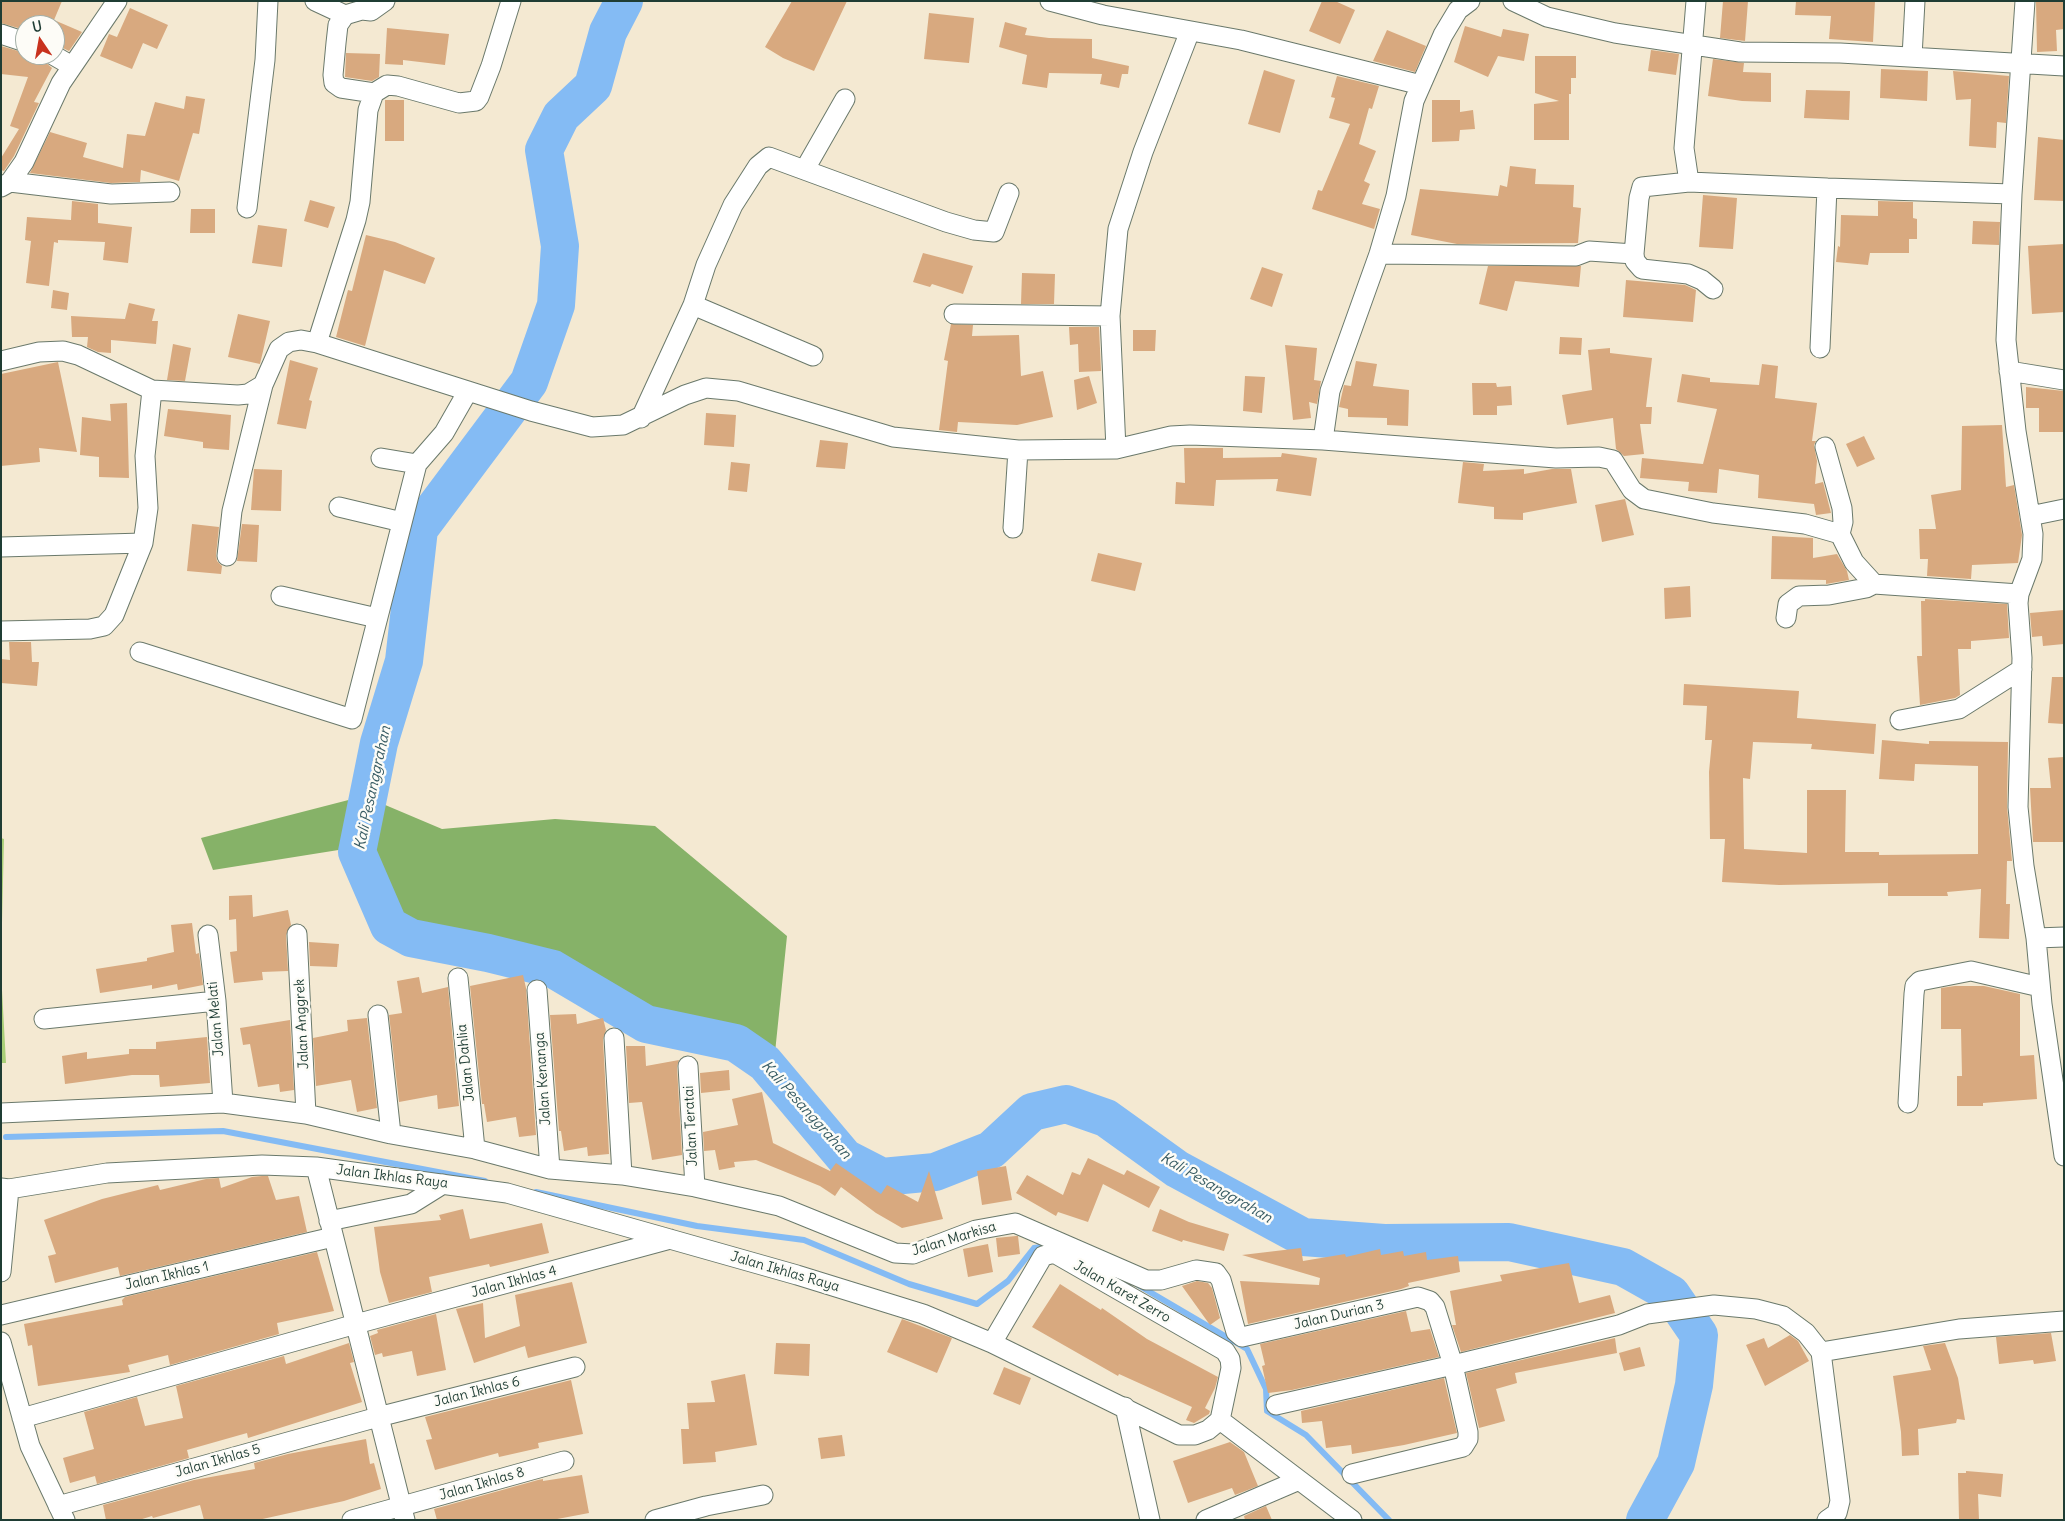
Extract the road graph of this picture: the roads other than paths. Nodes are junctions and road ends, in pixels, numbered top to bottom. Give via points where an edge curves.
1 (117, 1) edge
2 (268, 1) edge
3 (315, 1) edge
4 (385, 1) edge
5 (511, 1) edge
6 (1050, 1) edge
7 (1470, 1) edge
8 (1513, 1) edge
9 (1696, 1) edge
10 (1915, 1) edge
11 (2025, 1) edge
12 (345, 15) junction
13 (1190, 32) junction
14 (1, 34) edge
15 (15, 39) edge
16 (1691, 45) junction
17 (1912, 57) junction
18 (65, 62) edge
19 (2020, 64) junction
20 (72, 66) junction
21 (2064, 66) edge
22 (1421, 85) junction
23 (374, 93) junction
24 (845, 99) dead end
25 (805, 169) junction
26 (1689, 182) junction
27 (6, 184) edge
28 (1827, 188) junction
29 (170, 192) dead end
30 (1008, 193) dead end
31 (2012, 194) junction
32 (247, 208) dead end
33 (1379, 254) junction
34 (1634, 254) junction
35 (1713, 288) dead end
36 (693, 305) junction
37 (954, 314) dead end
38 (1110, 316) junction
39 (317, 343) junction
40 (1820, 348) dead end
41 (812, 356) dead end
42 (1, 361) edge
43 (2009, 371) junction
44 (2064, 380) edge
45 (263, 385) junction
46 (152, 390) junction
47 (468, 391) junction
48 (641, 418) junction
49 (1323, 440) junction
50 (1825, 447) dead end
51 (1116, 449) junction
52 (1018, 450) junction
53 (381, 458) dead end
54 (418, 464) junction
55 (338, 507) dead end
56 (2064, 509) edge
57 (2030, 516) junction
58 (402, 522) junction
59 (1013, 528) dead end
60 (1840, 534) junction
61 (143, 543) junction
62 (1, 547) edge
63 (227, 556) dead end
64 (1874, 584) junction
65 (2019, 594) junction
66 (281, 596) dead end
67 (377, 618) junction
68 (1786, 618) dead end
69 (1, 631) edge
70 (140, 652) dead end
71 (2022, 669) junction
72 (1900, 720) dead end
73 (297, 934) dead end
74 (208, 935) dead end
75 (2064, 937) edge
76 (2036, 938) junction
77 (458, 978) dead end
78 (2040, 987) junction
79 (537, 990) dead end
80 (216, 1001) junction
81 (378, 1015) dead end
82 (44, 1019) dead end
83 (614, 1038) dead end
84 (688, 1066) dead end
85 (223, 1103) junction
86 (1908, 1103) dead end
87 (1, 1113) edge
88 (306, 1114) junction
89 (391, 1134) junction
90 (474, 1149) junction
91 (2064, 1156) edge
92 (316, 1167) junction
93 (550, 1168) junction
94 (622, 1175) junction
95 (443, 1184) junction
96 (695, 1187) junction
97 (5, 1189) edge
98 (331, 1229) junction
99 (672, 1239) junction
100 (1, 1272) edge
101 (1221, 1280) joint
102 (1, 1315) edge
103 (2064, 1321) edge
104 (356, 1324) junction
105 (1, 1342) edge
106 (992, 1343) junction
107 (1821, 1352) junction
108 (1453, 1365) junction
109 (575, 1366) dead end
110 (1276, 1405) dead end
111 (1125, 1407) junction
112 (378, 1417) junction
113 (22, 1418) junction
114 (1220, 1420) junction
115 (564, 1461) dead end
116 (1352, 1474) dead end
117 (1299, 1480) junction
118 (763, 1495) dead end
119 (717, 1512) edge
120 (61, 1513) edge
121 (403, 1513) edge
122 (352, 1520) edge
123 (655, 1520) edge
124 (1150, 1520) edge
125 (1206, 1520) edge
126 (1352, 1520) edge
127 (1828, 1520) edge

1 - 20 street via 98,33
2 - 32 street via 265,60
3 - 12 street
4 - 12 street via 371,11
5 - 23 street via 492,66 476,101 458,102 387,85
6 - 13 street
7 - 22 street via 1458,10 1443,35
8 - 16 street via 1546,16 1615,33
9 - 16 street
10 - 17 street
11 - 19 street
12 - 23 street via 338,25 334,83 341,88
13 - 22 street via 1241,40
13 - 38 street via 1124,205 1118,229
14 - 15 street
16 - 17 street via 1763,54 1840,52
16 - 26 street via 1684,148
17 - 19 street
18 - 20 street
19 - 21 street
19 - 31 street
20 - 27 street via 24,162
22 - 33 street via 1414,101 1396,196
23 - 39 street via 368,110 356,220
24 - 25 street
25 - 30 street via 974,230 994,232
25 - 36 street via 769,157 758,166 733,206 706,265
26 - 28 street
26 - 34 street via 1642,187
27 - 29 street via 111,194
28 - 31 street
28 - 40 street
31 - 43 street via 2006,319
33 - 34 street via 1576,256 1589,251
33 - 49 street via 1330,391
34 - 35 street via 1642,269 1688,274
36 - 41 street
36 - 48 street
37 - 38 street
38 - 51 street
39 - 45 street via 301,340 284,344
39 - 47 street
42 - 46 street via 39,352 63,351 78,354
43 - 44 street
43 - 57 street
45 - 46 street via 248,394 238,395
45 - 63 street via 232,511
46 - 61 street via 145,456 148,508
47 - 48 street via 592,426 623,425
47 - 54 street via 444,433
48 - 52 street via 685,394 706,388 738,390 893,437
49 - 51 street via 1190,435 1171,436
49 - 60 street via 1556,458 1599,457 1613,460 1632,490 1644,499 1713,513 1805,524
50 - 60 street via 1842,508
51 - 52 street
52 - 59 street
53 - 54 street
54 - 58 street
55 - 58 street
56 - 57 street
57 - 65 street via 2032,559
58 - 67 street
60 - 64 street via 1854,562
61 - 62 street
61 - 69 street via 114,615 104,626
64 - 65 street
64 - 68 street via 1829,595 1799,596 1788,604
65 - 71 street
66 - 67 street
67 - 70 street via 352,719
71 - 72 street via 1959,709
71 - 76 street via 2019,815
73 - 88 street, Jalan Anggrek
74 - 80 street, Jalan Melati
75 - 76 street
76 - 78 street
77 - 90 street, Jalan Dahlia
78 - 86 street via 1971,971 1920,981 1914,994
78 - 91 street
79 - 93 street, Jalan Kenanga
80 - 82 street
80 - 85 street, Jalan Melati
81 - 89 street
83 - 94 street
84 - 96 street, Jalan Teratai
85 - 87 street, Jalan Markisa
85 - 88 street, Jalan Markisa
88 - 89 street, Jalan Markisa
89 - 90 street, Jalan Markisa
90 - 93 street, Jalan Markisa
92 - 95 street, Jalan Ikhlas Raya
92 - 97 street, Jalan Ikhlas Raya via 262,1166 107,1173
92 - 98 street, Jalan Ikhlas Raya
93 - 94 street, Jalan Markisa
94 - 96 street, Jalan Markisa
95 - 98 street, Jalan Ikhlas 1 via 411,1204
95 - 99 street, Jalan Ikhlas Raya via 507,1193
96 - 101 street, Jalan Markisa via 779,1206 895,1253 913,1254 976,1230 1015,1223 1146,1280 1161,1280 1196,1270 1211,1271
97 - 100 street
98 - 102 street, Jalan Ikhlas 1
98 - 104 street, Jalan Ikhlas Raya
99 - 104 street, Jalan Ikhlas 4
99 - 106 street, Jalan Ikhlas Raya via 923,1314
101 - 108 street, Jalan Durian 3 via 1233,1324 1242,1337 1418,1297 1430,1301 1435,1307
103 - 107 street via 1959,1329
104 - 112 street, Jalan Ikhlas Raya
104 - 113 street, Jalan Ikhlas 4
105 - 113 street
106 - 111 street, Jalan Ikhlas Raya
106 - 114 street, Jalan Karet Zerro via 1043,1256 1054,1253 1225,1351 1231,1368
107 - 108 street via 1806,1333 1783,1316 1756,1308 1714,1304 1647,1314 1619,1325
107 - 127 street via 1840,1501 1837,1513
108 - 110 street
108 - 116 street via 1468,1432 1463,1447
109 - 112 street, Jalan Ikhlas 6
111 - 114 street, Jalan Ikhlas Raya via 1179,1435 1195,1435
111 - 124 street
112 - 120 street, Jalan Ikhlas 5
112 - 121 street, Jalan Ikhlas Raya
113 - 120 street via 33,1454
114 - 117 street
115 - 121 street, Jalan Ikhlas 8
117 - 125 street
117 - 126 street
118 - 119 street
119 - 123 street
121 - 122 street, Jalan Ikhlas 8

